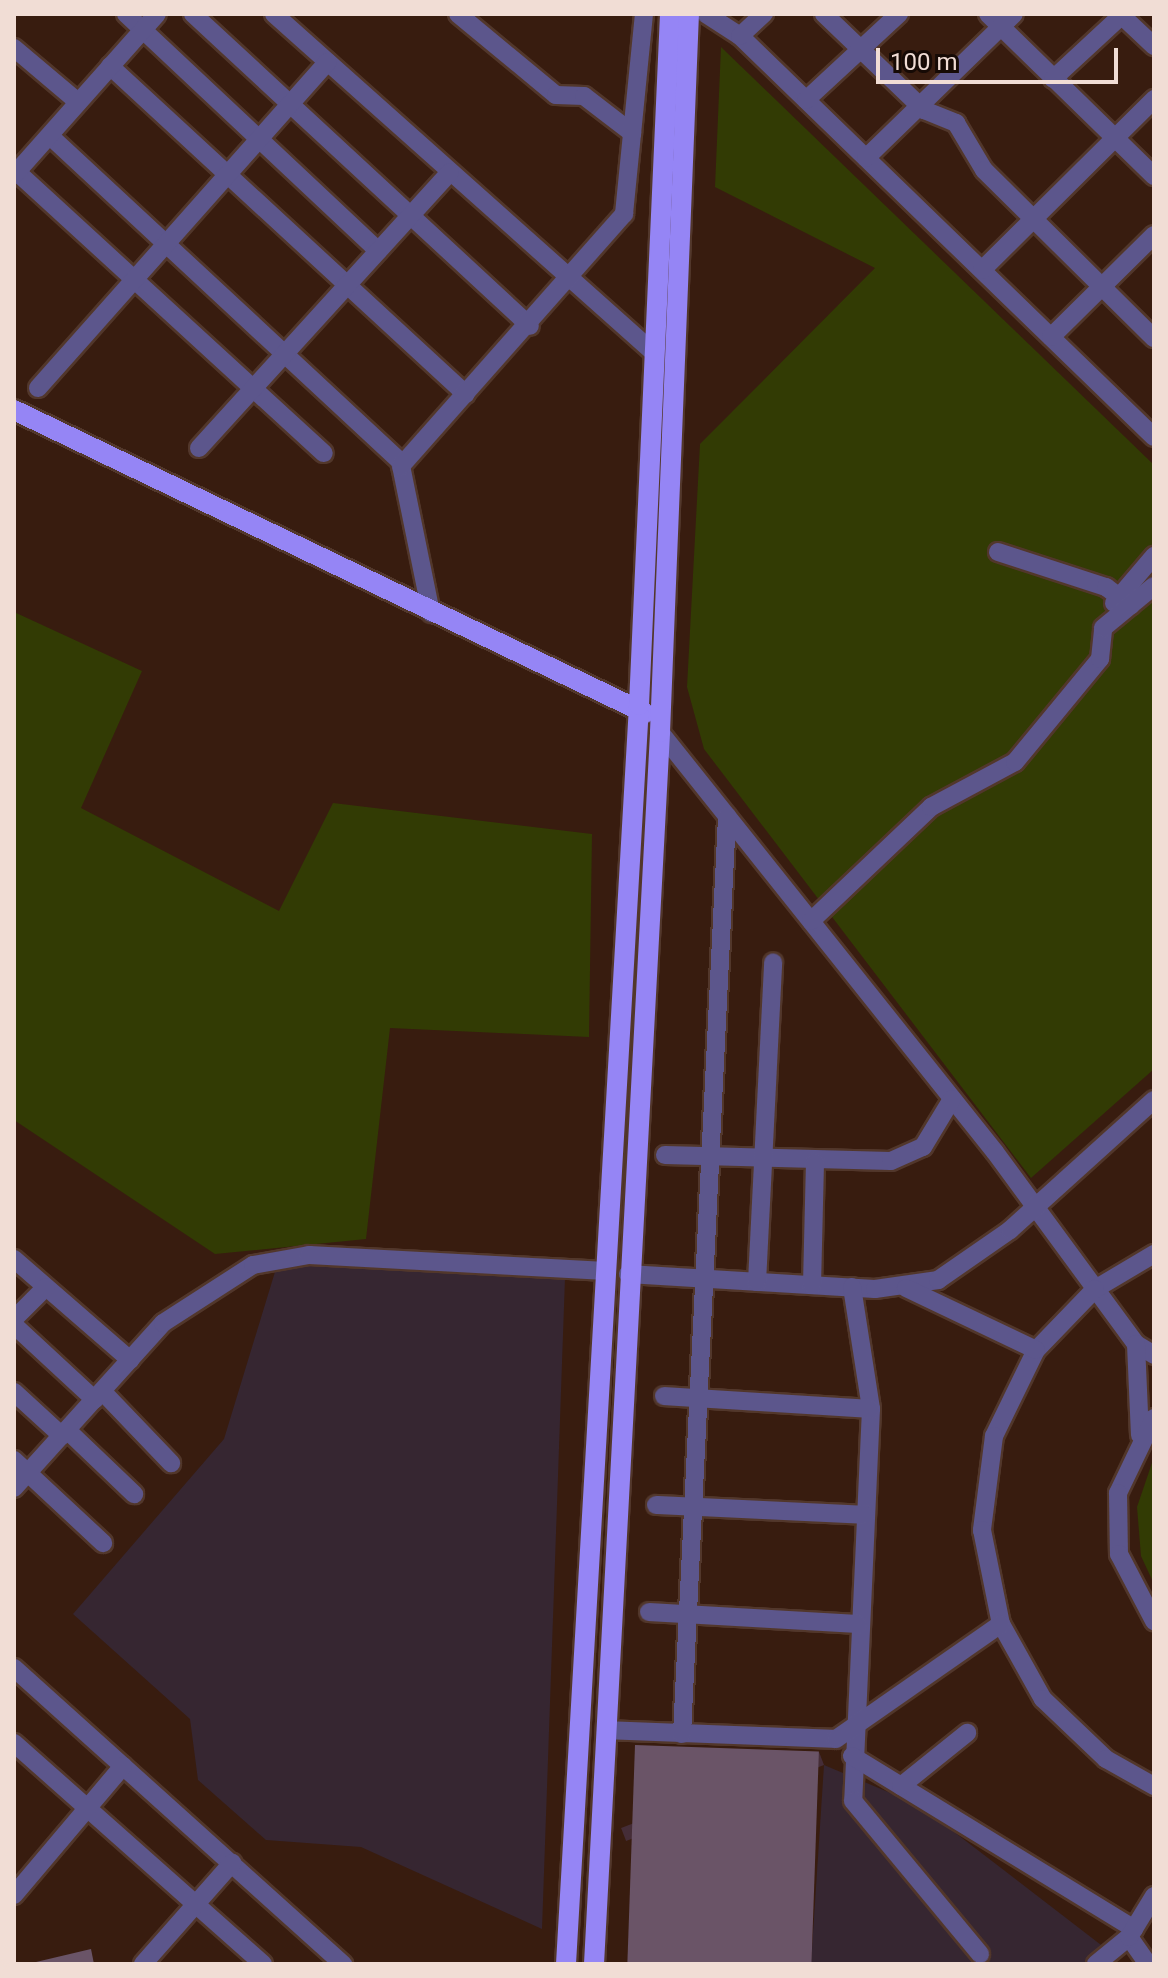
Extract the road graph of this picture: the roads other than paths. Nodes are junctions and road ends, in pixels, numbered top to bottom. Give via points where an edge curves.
1 (126, 14) edge
2 (157, 14) edge
3 (193, 14) edge
4 (274, 14) edge
5 (458, 14) edge
6 (644, 14) edge
7 (670, 14) edge
8 (689, 14) edge
9 (706, 14) edge
10 (764, 14) edge
11 (824, 14) edge
12 (899, 14) edge
13 (988, 14) edge
14 (1121, 15) edge
15 (1008, 21) edge
16 (143, 29) junction
17 (740, 36) junction
18 (1154, 46) edge
19 (14, 48) edge
20 (859, 51) junction
21 (327, 62) junction
22 (110, 66) junction
23 (1053, 79) junction
24 (1154, 99) edge
25 (806, 100) junction
26 (78, 102) junction
27 (290, 103) junction
28 (924, 110) junction
29 (632, 133) junction
30 (50, 136) junction
31 (258, 139) junction
32 (1117, 140) junction
33 (866, 158) junction
34 (450, 172) junction
35 (15, 174) edge
36 (227, 175) junction
37 (1154, 176) edge
38 (413, 213) junction
39 (1037, 222) junction
40 (1154, 235) edge
41 (167, 242) junction
42 (378, 251) junction
43 (982, 270) junction
44 (136, 278) junction
45 (572, 280) junction
46 (347, 285) junction
47 (1102, 286) junction
48 (530, 326) junction
49 (1051, 337) junction
50 (1154, 338) edge
51 (286, 352) junction
52 (653, 352) junction
53 (38, 388) dead end
54 (251, 390) junction
55 (466, 394) junction
56 (14, 410) edge
57 (1154, 437) edge
58 (199, 448) dead end
59 (324, 453) dead end
60 (402, 463) junction
61 (998, 552) dead end
62 (1154, 556) edge
63 (1154, 586) edge
64 (1125, 600) junction
65 (431, 613) junction
66 (639, 705) junction
67 (660, 732) junction
68 (727, 816) junction
69 (811, 921) junction
70 (773, 962) dead end
71 (952, 1099) junction
72 (1154, 1100) edge
73 (665, 1155) dead end
74 (713, 1159) junction
75 (761, 1161) junction
76 (815, 1162) junction
77 (1035, 1207) junction
78 (1154, 1254) edge
79 (14, 1259) edge
80 (602, 1271) junction
81 (628, 1274) junction
82 (703, 1279) junction
83 (757, 1282) junction
84 (812, 1285) junction
85 (46, 1287) junction
86 (852, 1287) junction
87 (906, 1288) junction
88 (1095, 1289) junction
89 (14, 1322) edge
90 (1136, 1344) junction
91 (1036, 1350) junction
92 (1154, 1355) edge
93 (130, 1360) junction
94 (14, 1392) edge
95 (98, 1395) junction
96 (664, 1396) dead end
97 (698, 1398) junction
98 (871, 1409) junction
99 (1154, 1418) edge
100 (65, 1433) junction
101 (1140, 1435) junction
102 (596, 1437) junction
103 (621, 1437) junction
104 (14, 1460) edge
105 (171, 1463) dead end
106 (28, 1473) junction
107 (14, 1488) edge
108 (134, 1494) dead end
109 (656, 1505) dead end
110 (694, 1507) junction
111 (865, 1515) junction
112 (103, 1543) dead end
113 (649, 1612) dead end
114 (689, 1614) junction
115 (1154, 1621) edge
116 (858, 1624) junction
117 (1001, 1624) junction
118 (14, 1668) edge
119 (852, 1728) junction
120 (606, 1730) junction
121 (967, 1733) dead end
122 (682, 1734) junction
123 (14, 1743) edge
124 (852, 1756) junction
125 (123, 1766) junction
126 (901, 1786) junction
127 (1154, 1786) edge
128 (89, 1809) junction
129 (232, 1863) junction
130 (14, 1867) edge
131 (29, 1880) junction
132 (14, 1895) edge
133 (1154, 1896) edge
134 (195, 1904) junction
135 (1132, 1933) junction
136 (980, 1954) dead end
137 (341, 1963) edge
138 (143, 1964) edge
139 (263, 1964) edge
140 (566, 1964) edge
141 (594, 1964) edge
142 (1096, 1964) edge
143 (1148, 1964) edge

1 - 16 street
2 - 16 street
3 - 27 street
4 - 21 street
5 - 29 street via 556,95 584,96
6 - 29 street
7 - 52 main road
8 - 67 main road
9 - 17 street
10 - 17 street
11 - 20 street
12 - 20 street
13 - 15 street
14 - 18 street
14 - 23 street
15 - 23 street
15 - 28 street
16 - 22 street
16 - 31 street
17 - 25 street
19 - 26 street
20 - 25 street
20 - 28 street
21 - 27 street
21 - 34 street
22 - 26 street
22 - 36 street
23 - 32 street
24 - 32 street
25 - 33 street
26 - 30 street
27 - 31 street
27 - 38 street
28 - 33 street
28 - 39 street via 956,123 984,170
29 - 45 street via 624,214
30 - 35 street
30 - 41 street
31 - 36 street
31 - 42 street
32 - 37 street
32 - 39 street
33 - 43 street
34 - 38 street
34 - 45 street
35 - 44 street
36 - 41 street
36 - 46 street
38 - 42 street
38 - 48 street
39 - 43 street
39 - 47 street
40 - 47 street
41 - 44 street
41 - 51 street
42 - 46 street
43 - 49 street
44 - 53 street
44 - 54 street
45 - 48 street
45 - 52 street
46 - 51 street
46 - 55 street
47 - 49 street
47 - 50 street
48 - 55 street
49 - 57 street
51 - 54 street
51 - 60 street
52 - 66 main road
54 - 58 street
54 - 59 street
55 - 60 street
56 - 65 main road
60 - 65 street
61 - 64 street
62 - 64 street
63 - 64 street
64 - 69 street via 1103,628 1100,659 1015,762 931,807
65 - 66 main road
66 - 67 main road
66 - 80 main road
67 - 68 street
67 - 81 main road
68 - 69 street
68 - 74 street
69 - 71 street
70 - 75 street
71 - 76 street via 913,1155
71 - 77 street
72 - 77 street
73 - 74 street
74 - 75 street
74 - 82 street
75 - 76 street
75 - 83 street
76 - 84 street
77 - 87 street via 938,1280
77 - 88 street
78 - 88 street
79 - 85 street
80 - 93 street via 279,1257 163,1323
80 - 102 main road
81 - 82 street
81 - 103 main road
82 - 83 street
82 - 97 street
83 - 84 street
84 - 86 street
85 - 89 street
85 - 93 street
86 - 87 street
86 - 98 street
87 - 91 street
88 - 90 street
88 - 91 street
89 - 95 street
90 - 92 street
90 - 101 street
91 - 117 street via 1007,1402 984,1483 986,1566
93 - 95 street
94 - 100 street
95 - 100 street
95 - 105 street
96 - 97 street
97 - 98 street
97 - 110 street
98 - 111 street
99 - 101 street
100 - 106 street
100 - 108 street
101 - 115 street via 1118,1493 1119,1554
102 - 103 main road
102 - 140 main road
103 - 120 main road
104 - 106 street
106 - 107 street
106 - 112 street
109 - 110 street
110 - 111 street
110 - 114 street
111 - 116 street
113 - 114 street
114 - 116 street
114 - 122 street
116 - 119 street
117 - 119 street
117 - 127 street via 1043,1699 1072,1731
118 - 125 street
119 - 122 street via 810,1741
119 - 124 street
120 - 122 street
120 - 141 main road
121 - 126 street
123 - 128 street
124 - 126 street
124 - 136 street via 853,1801
125 - 128 street
125 - 129 street
126 - 135 street
128 - 131 street
128 - 134 street
129 - 134 street
129 - 137 street
130 - 131 street
131 - 132 street
133 - 135 street
134 - 138 street
134 - 139 street
135 - 142 street
135 - 143 street

